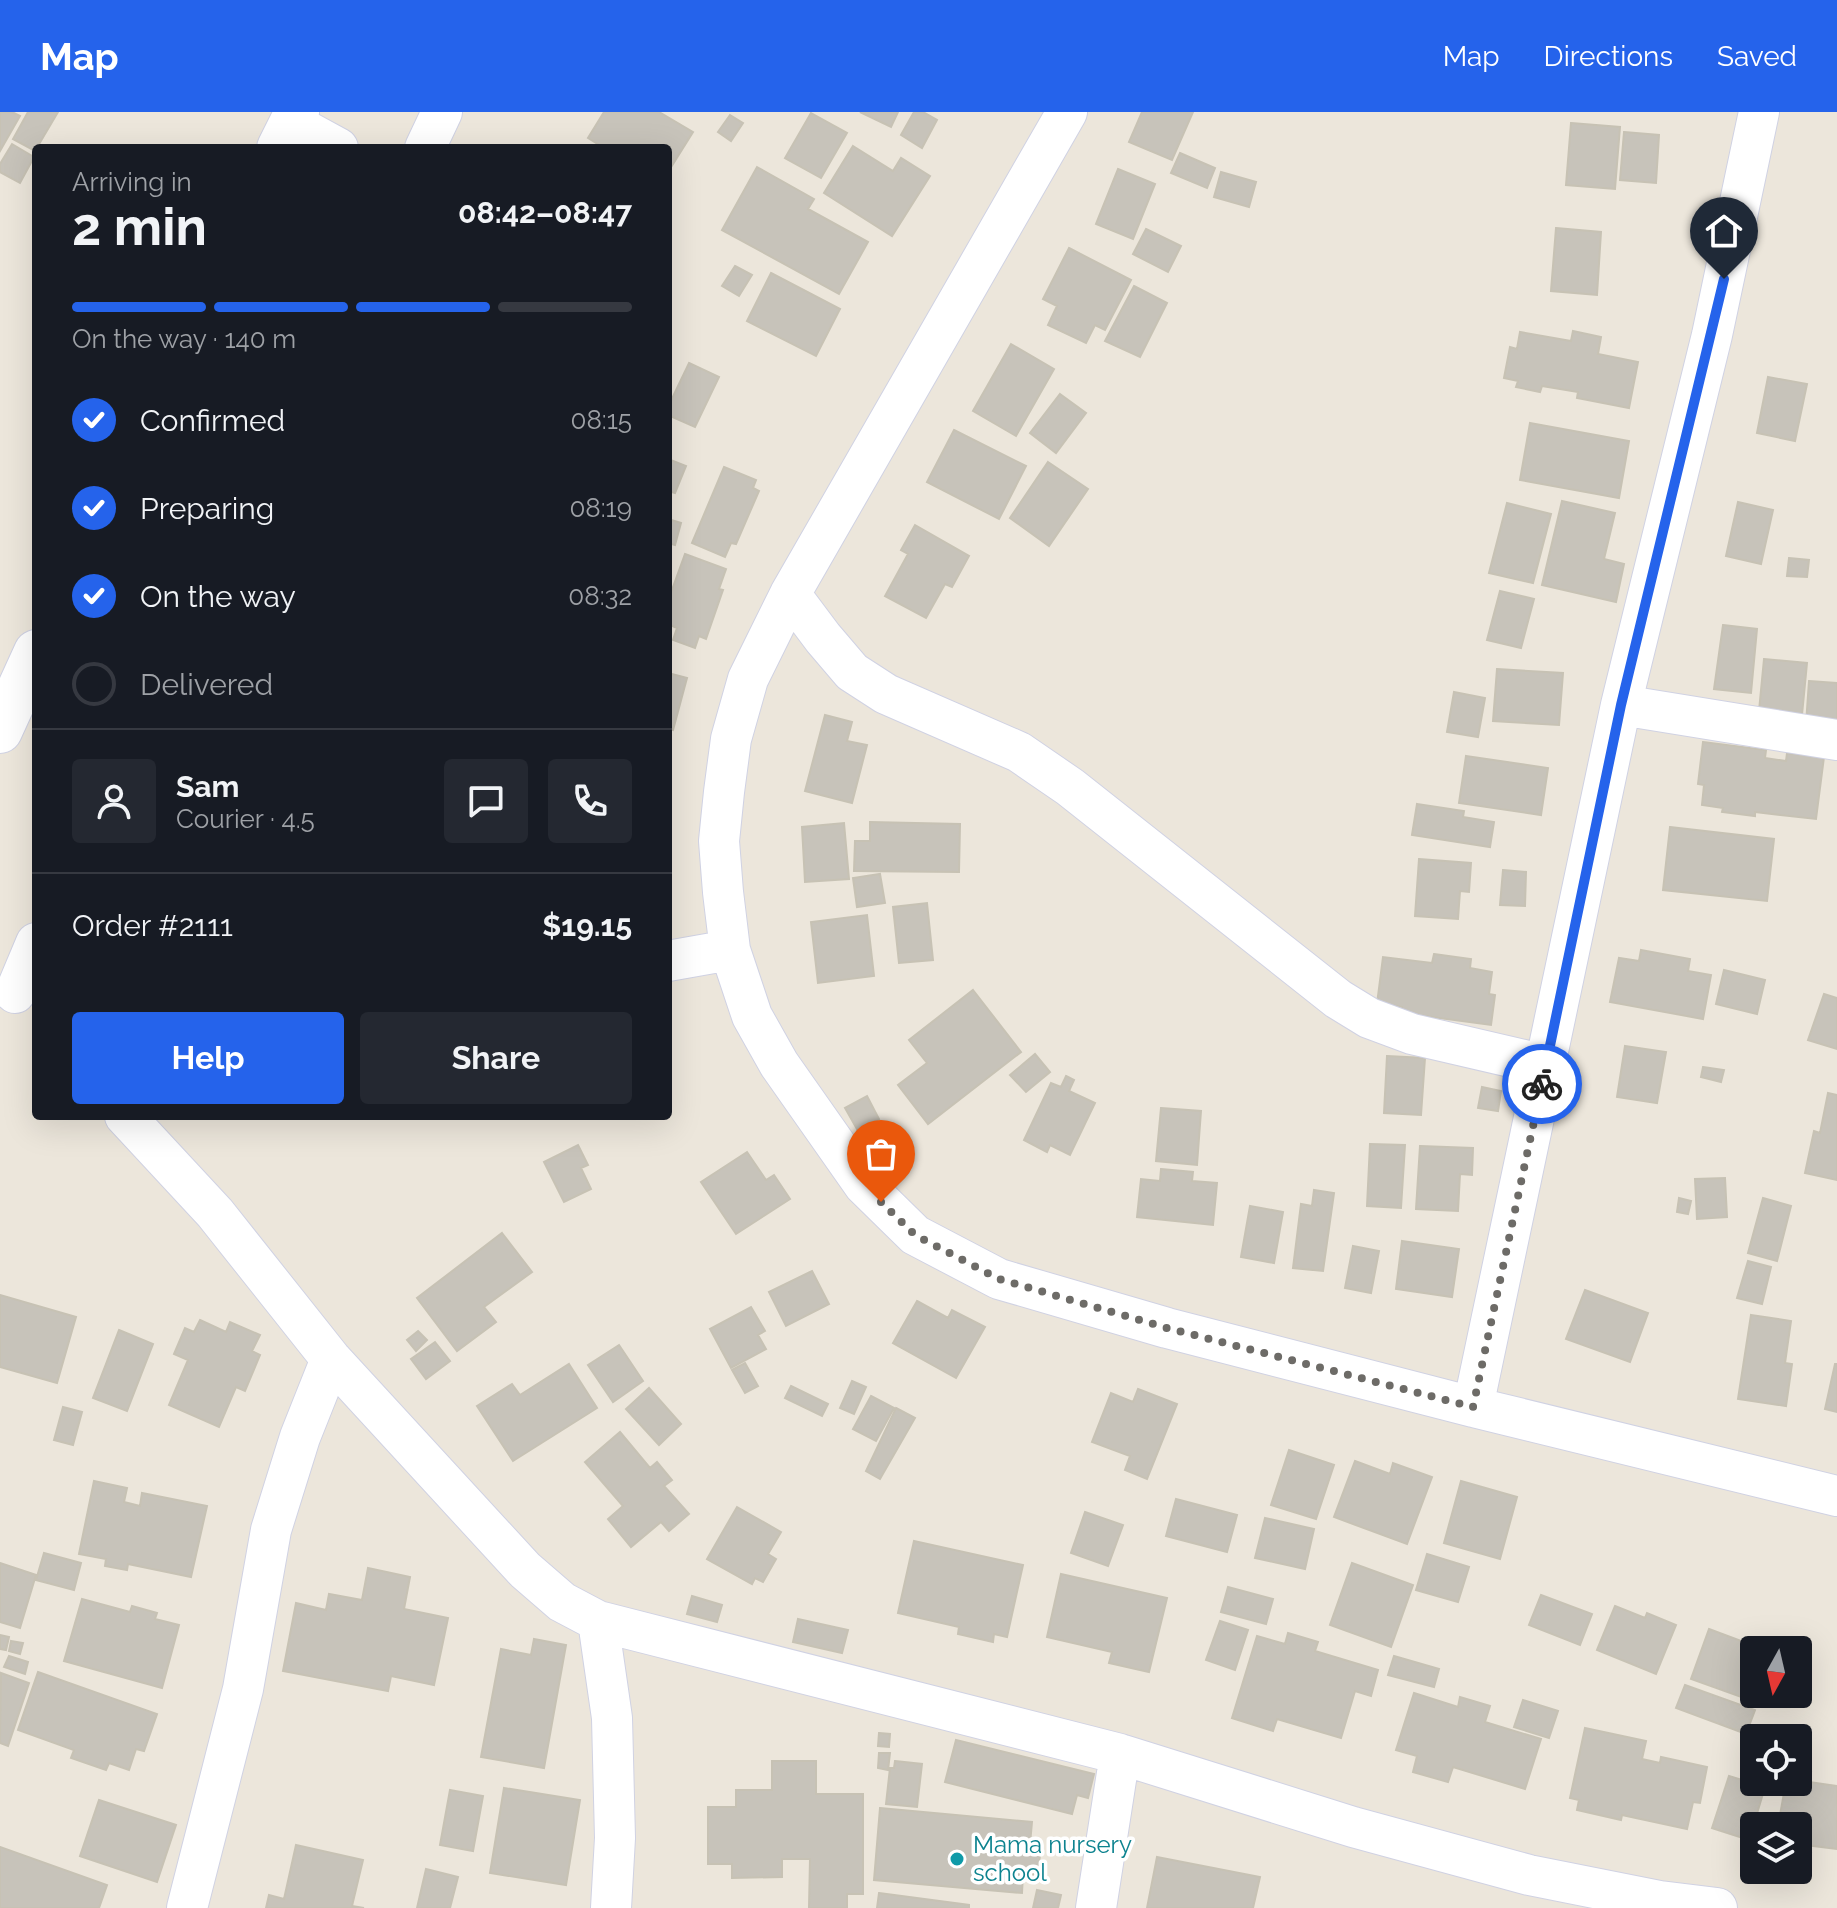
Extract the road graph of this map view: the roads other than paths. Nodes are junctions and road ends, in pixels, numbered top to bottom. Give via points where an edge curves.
1 (442, 112) edge
2 (1067, 112) edge
3 (1759, 112) edge
4 (289, 128) edge
5 (328, 144) edge
6 (427, 144) edge
7 (790, 594) junction
8 (32, 661) edge
9 (1621, 705) junction
10 (0, 731) edge
11 (1837, 740) edge
12 (730, 950) junction
13 (32, 954) edge
14 (672, 960) edge
15 (17, 995) edge
16 (1545, 1065) junction
17 (129, 1120) edge
18 (331, 1359) junction
19 (1473, 1407) junction
20 (1837, 1496) edge
21 (598, 1621) junction
22 (1120, 1754) junction
23 (1526, 1892) edge
24 (187, 1908) edge
25 (611, 1908) edge
26 (1096, 1908) edge
27 (1717, 1908) edge

1 - 6 street
2 - 7 street
3 - 9 street via 1712,335
4 - 5 street
7 - 12 street via 748,679 731,739 719,841
7 - 16 street via 852,672 886,694 1019,752 1338,999 1412,1034
8 - 10 main road
9 - 11 street
9 - 16 street
12 - 14 street
12 - 19 street via 752,1016 779,1064 864,1185 915,1235 999,1279
13 - 15 street
16 - 19 street
17 - 18 street via 215,1213
18 - 21 street via 525,1570 562,1602
18 - 24 street via 271,1530 243,1689
19 - 20 street
21 - 22 street
21 - 25 street via 612,1718
22 - 23 street via 1353,1827
22 - 26 street
23 - 27 street

